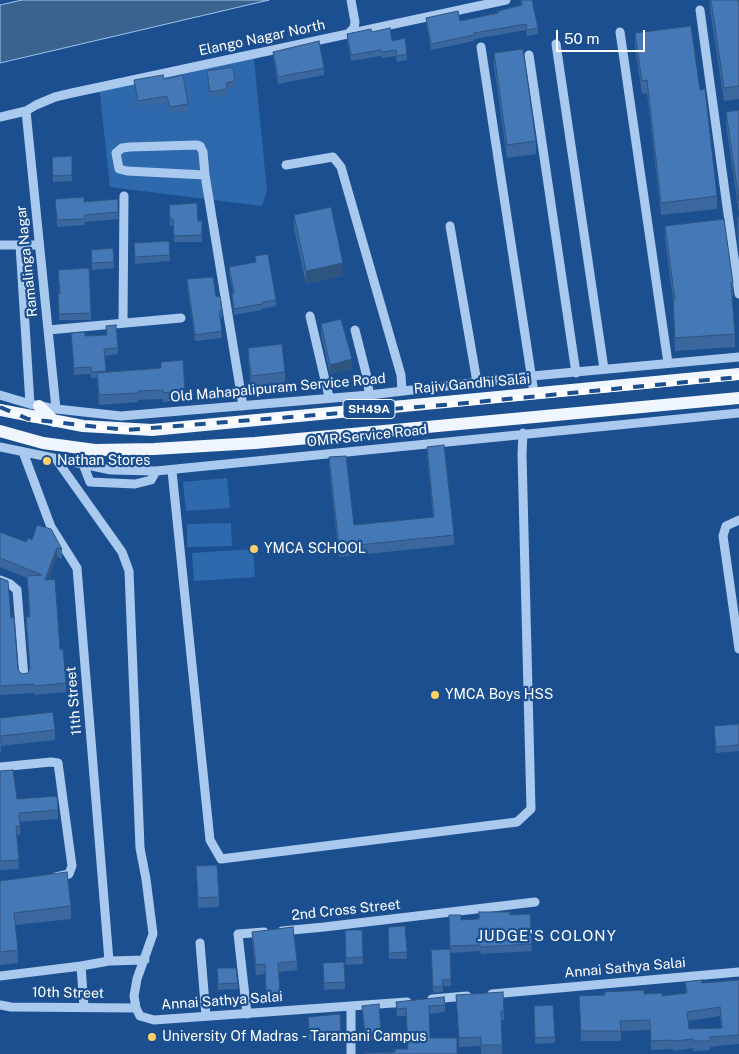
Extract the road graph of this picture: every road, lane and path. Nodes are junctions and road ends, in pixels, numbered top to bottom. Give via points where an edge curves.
1 (351, 0) edge
2 (506, 0) edge
3 (700, 10) dead end
4 (350, 32) junction
5 (620, 32) dead end
6 (556, 44) dead end
7 (481, 47) dead end
8 (529, 55) dead end
9 (26, 111) junction
10 (0, 117) edge
11 (286, 165) dead end
12 (205, 175) junction
13 (124, 196) dead end
14 (450, 226) dead end
15 (0, 244) edge
16 (39, 244) junction
17 (20, 245) junction
18 (739, 294) edge
19 (310, 316) dead end
20 (181, 318) dead end
21 (122, 323) junction
22 (48, 330) junction
23 (355, 330) dead end
24 (739, 357) edge
25 (668, 363) junction
26 (604, 369) junction
27 (576, 373) junction
28 (739, 374) edge
29 (532, 376) junction
30 (476, 382) junction
31 (402, 391) junction
32 (534, 393) junction
33 (369, 394) junction
34 (0, 395) edge
35 (329, 398) junction
36 (739, 398) edge
37 (456, 401) junction
38 (35, 405) junction
39 (243, 406) junction
40 (0, 410) edge
41 (739, 413) edge
42 (55, 415) junction
43 (457, 424) junction
44 (0, 431) edge
45 (523, 433) junction
46 (0, 447) edge
47 (23, 452) junction
48 (56, 459) junction
49 (83, 464) junction
50 (172, 470) junction
51 (156, 471) junction
52 (739, 520) edge
53 (0, 580) edge
54 (739, 649) edge
55 (24, 678) edge
56 (0, 767) edge
57 (43, 879) edge
58 (535, 902) dead end
59 (200, 943) dead end
60 (145, 960) junction
61 (109, 961) junction
62 (81, 966) junction
63 (739, 972) edge
64 (0, 976) edge
65 (0, 1005) edge
66 (84, 1007) junction
67 (351, 1007) junction
68 (136, 1008) junction
69 (247, 1014) junction
70 (206, 1016) junction
71 (351, 1054) edge

1 - 4 street via 355,22
2 - 4 street, Elango Nagar North
3 - 18 street
4 - 9 street, Elango Nagar North via 72,93 42,102
5 - 25 street
6 - 26 street
7 - 29 street
8 - 27 street
9 - 10 street, Elango Nagar North
9 - 16 street, Ramalinga Nagar
11 - 31 street via 333,157 341,167 401,375
12 - 12 street via 203,152 196,145 130,147 116,153 117,166 128,172
12 - 39 street
13 - 21 street
14 - 30 street
15 - 17 street
16 - 17 street
16 - 22 street, Ramalinga Nagar
17 - 38 street
19 - 35 street
20 - 21 street
21 - 22 street
22 - 42 street, Ramalinga Nagar
23 - 33 street
24 - 25 street, Old Mahapalipuram Service Road
25 - 26 street, Old Mahapalipuram Service Road
26 - 27 street, Old Mahapalipuram Service Road
27 - 29 street, Old Mahapalipuram Service Road
28 - 32 main road, Rajiv Gandhi Salai / SH49A
29 - 30 street, Old Mahapalipuram Service Road
29 - 32 street
30 - 31 street, Old Mahapalipuram Service Road
31 - 33 street, Old Mahapalipuram Service Road
32 - 37 main road, Rajiv Gandhi Salai / SH49A
33 - 35 street, Old Mahapalipuram Service Road
34 - 38 street
35 - 39 street, Old Mahapalipuram Service Road
36 - 43 main road, SH49A
37 - 42 main road, Rajiv Gandhi Salai / SH49A via 152,430 83,426
37 - 43 main road
38 - 42 main road
39 - 42 street, Old Mahapalipuram Service Road via 121,416
40 - 42 main road, Rajiv Gandhi Salai / SH49A
41 - 45 street, OMR Service Road
43 - 44 main road, SH49A via 255,443 105,450 43,443
45 - 50 street, OMR Service Road
45 - 50 street via 532,810 517,822 221,859 210,840
46 - 47 street, OMR Service Road
47 - 48 street, OMR Service Road
47 - 61 street, 11th Street via 51,527 77,568
48 - 49 street, OMR Service Road
48 - 60 street via 122,552 129,570 140,848 152,934
49 - 51 street, OMR Service Road via 111,470
49 - 51 street via 90,482 135,484 151,480
50 - 51 street, OMR Service Road
52 - 54 street via 726,526 723,536
53 - 55 street via 17,590
56 - 57 street via 55,762 60,766 72,866 65,876
58 - 69 street, 2nd Cross Street via 324,928 238,934
59 - 70 street
60 - 61 street
60 - 68 street via 137,979
61 - 62 street
62 - 64 street
62 - 66 street
63 - 67 street, Annai Sathya Salai
65 - 66 street, 10th Street
66 - 68 street, 10th Street
67 - 69 street, Annai Sathya Salai
67 - 71 street
68 - 70 street, Annai Sathya Salai via 140,1016 154,1020
69 - 70 street, Annai Sathya Salai

